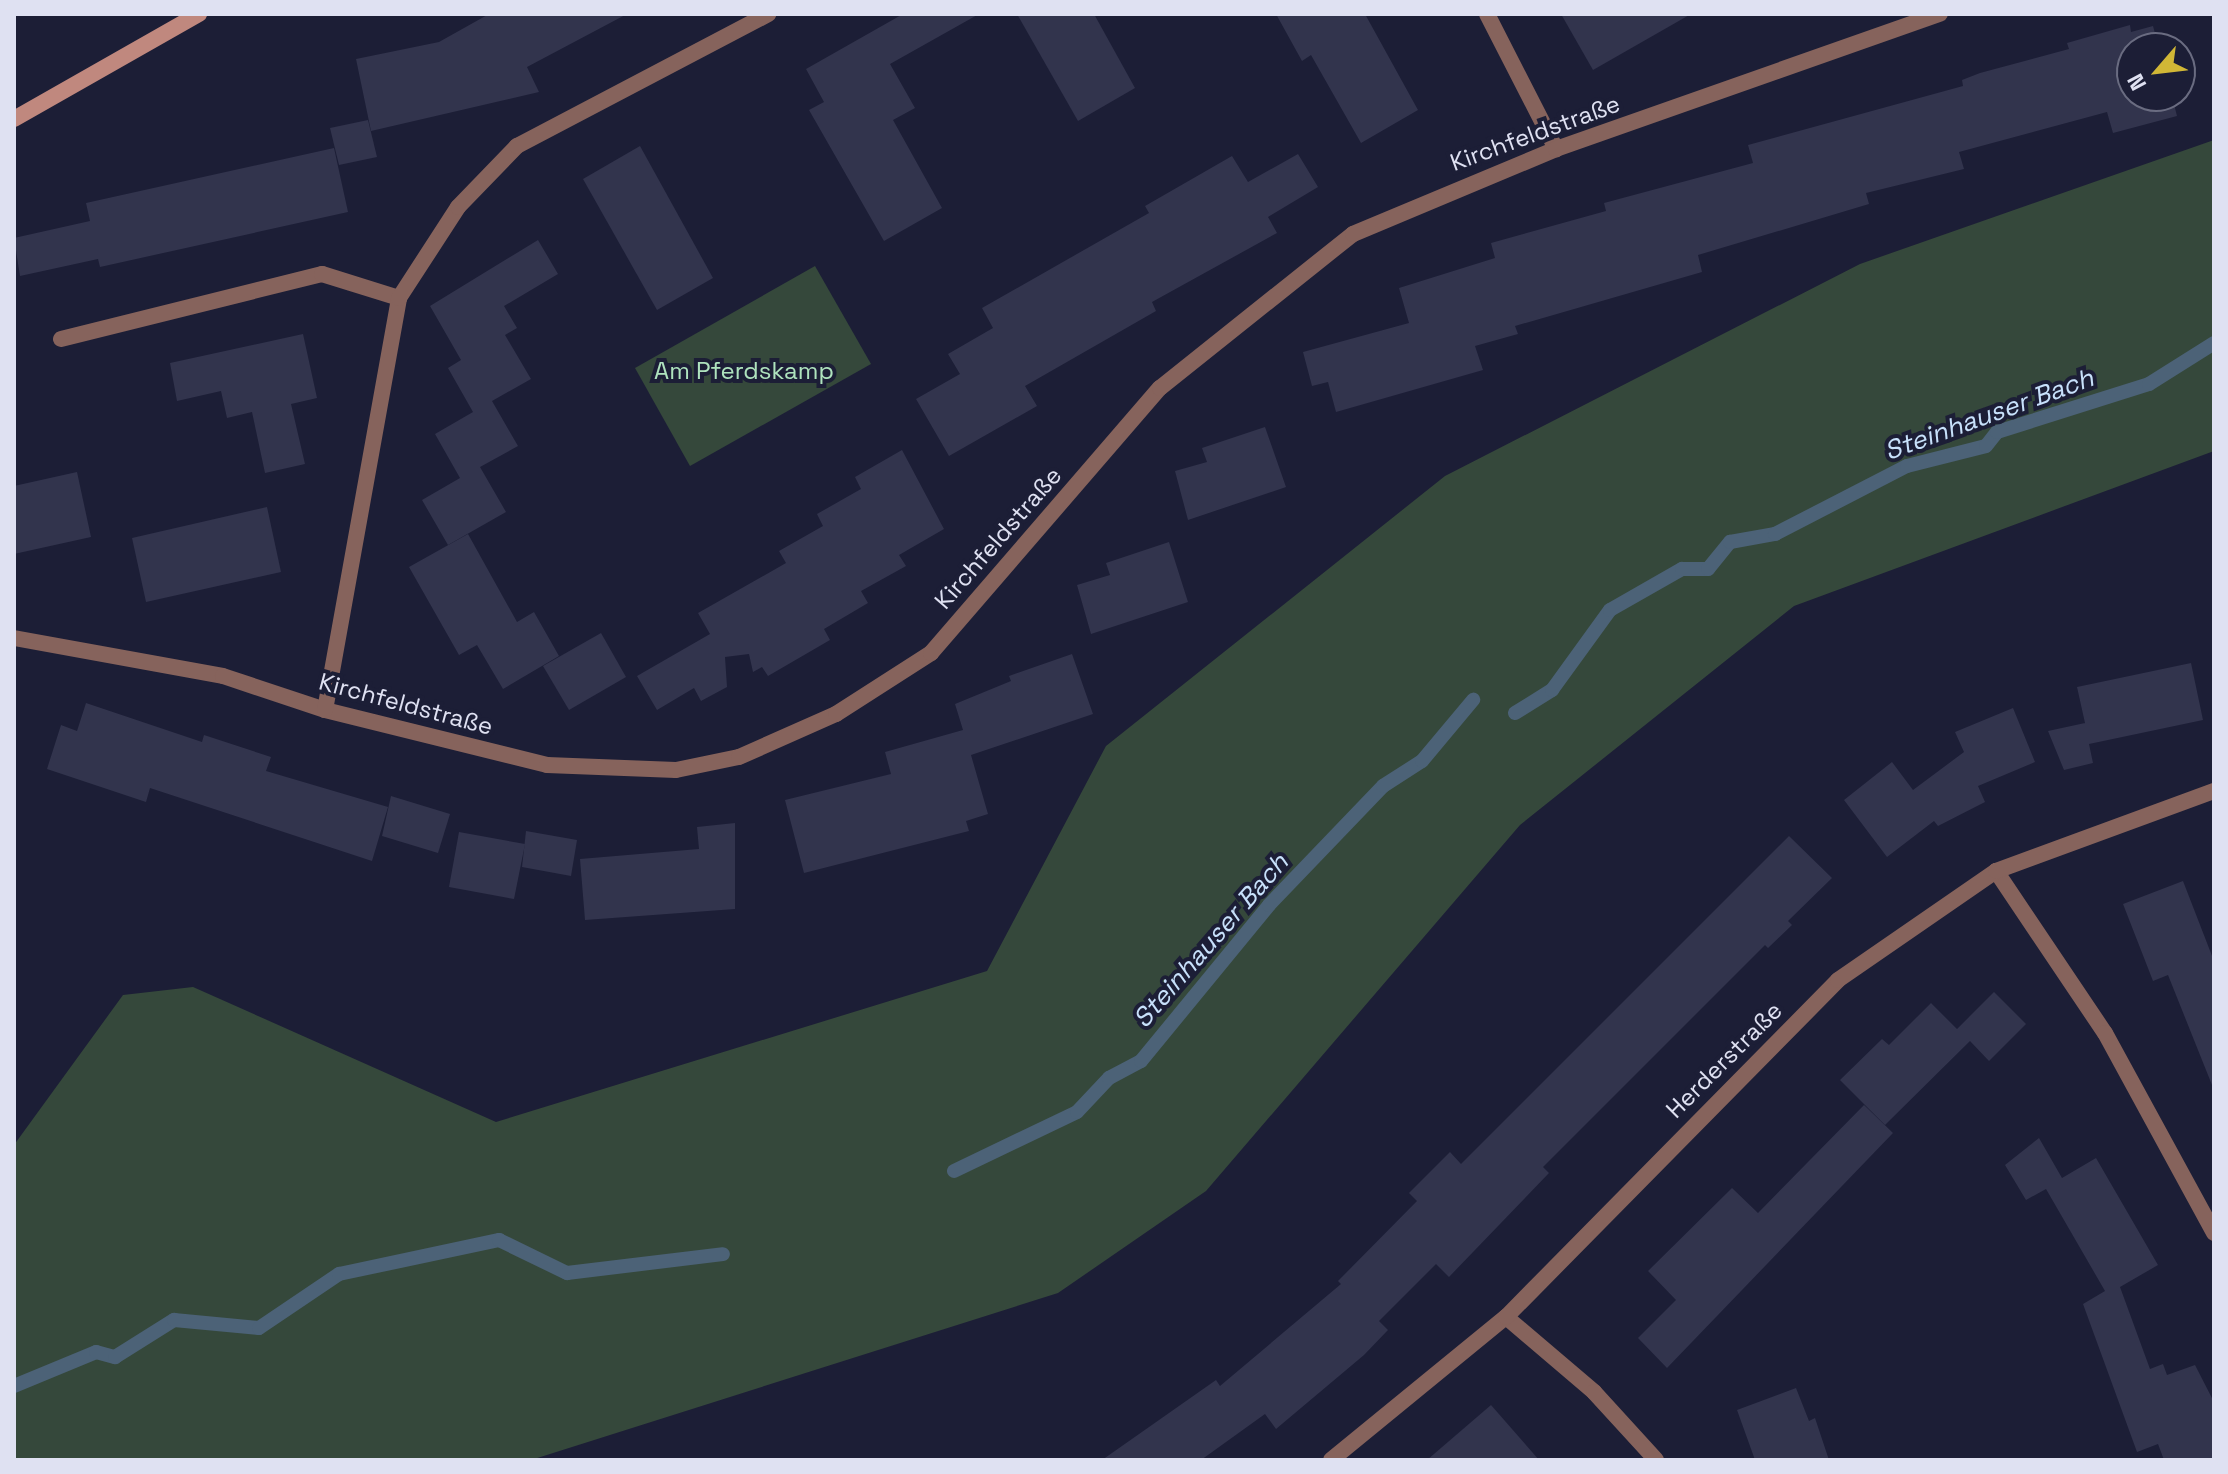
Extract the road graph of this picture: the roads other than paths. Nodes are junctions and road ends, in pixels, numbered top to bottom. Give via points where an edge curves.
1 (199, 14) edge
2 (768, 14) edge
3 (1487, 14) edge
4 (1940, 14) edge
5 (14, 119) edge
6 (1556, 149) junction
7 (399, 298) junction
8 (61, 339) dead end
9 (14, 638) edge
10 (325, 710) junction
11 (2214, 791) edge
12 (1996, 871) junction
13 (2214, 1233) edge
14 (1506, 1317) junction
15 (1331, 1460) edge
16 (1656, 1460) edge

1 - 5 main road
2 - 7 street via 517,146 458,207
3 - 6 street
4 - 6 street, Kirchfeldstraße
6 - 10 street, Kirchfeldstraße via 1353,234 1160,388 931,653 836,714 739,757 676,770 547,765
7 - 8 street via 322,274
7 - 10 street
9 - 10 street, Kirchfeldstraße via 223,676
11 - 12 street, Herderstraße
12 - 13 street via 2105,1033
12 - 14 street, Herderstraße via 1838,980
14 - 15 street, Herderstraße
14 - 16 street via 1594,1392

